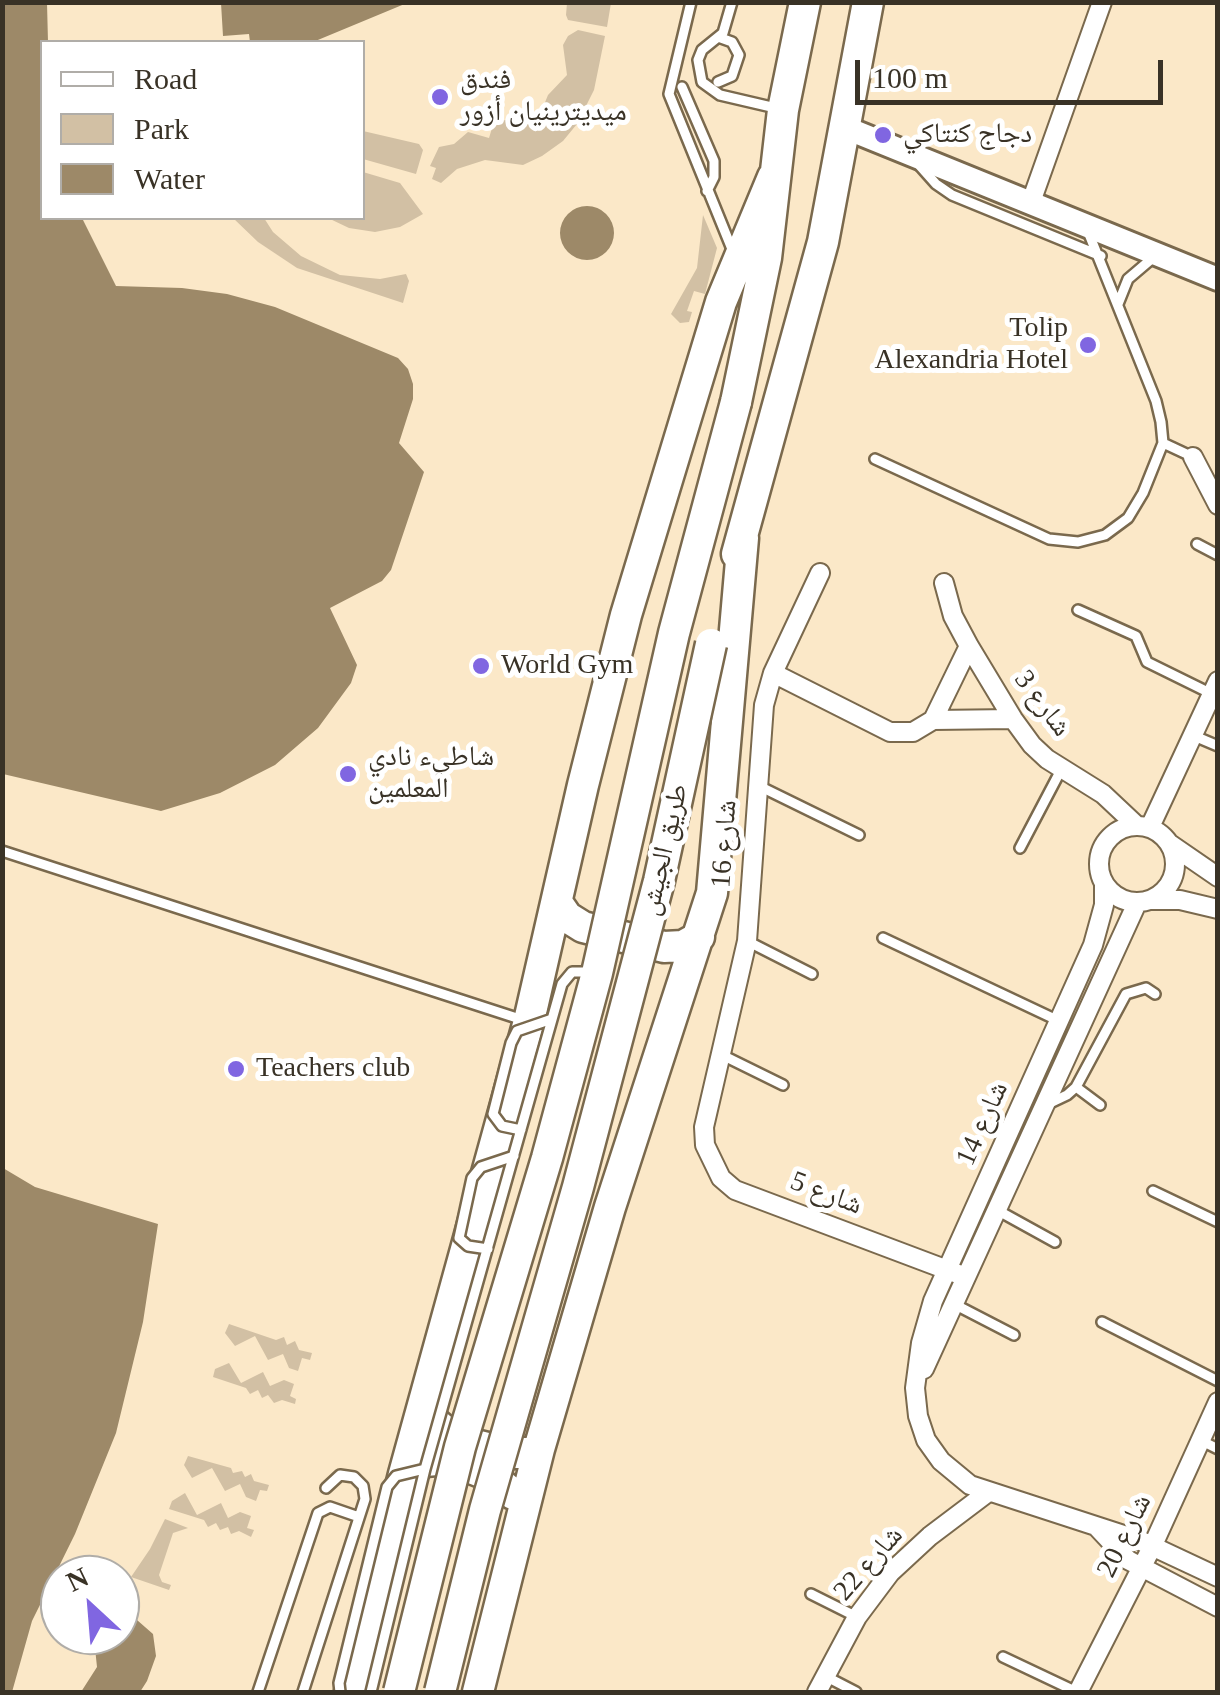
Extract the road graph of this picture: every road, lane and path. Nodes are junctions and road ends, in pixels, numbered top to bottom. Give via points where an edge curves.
1 (691, 2) edge
2 (732, 2) edge
3 (805, 2) edge
4 (868, 2) edge
5 (1102, 2) edge
6 (718, 37) junction
7 (718, 82) dead end
8 (682, 87) dead end
9 (783, 110) junction
10 (846, 128) junction
11 (913, 155) junction
12 (773, 177) junction
13 (706, 191) junction
14 (1031, 202) junction
15 (1082, 222) junction
16 (1158, 254) junction
17 (1101, 256) junction
18 (737, 262) junction
19 (1218, 279) edge
20 (1118, 304) junction
21 (1162, 443) junction
22 (1194, 458) joint
23 (875, 459) dead end
24 (1218, 505) edge
25 (743, 538) junction
26 (1198, 544) dead end
27 (1218, 554) edge
28 (820, 572) dead end
29 (944, 583) dead end
30 (1078, 610) dead end
31 (969, 646) junction
32 (772, 673) junction
33 (1215, 688) edge
34 (933, 720) junction
35 (1013, 720) junction
36 (1192, 735) junction
37 (1218, 746) edge
38 (1062, 768) junction
39 (757, 785) junction
40 (1143, 826) junction
41 (859, 835) dead end
42 (1170, 844) junction
43 (1020, 848) dead end
44 (2, 851) edge
45 (1218, 877) edge
46 (1104, 884) junction
47 (1144, 901) junction
48 (558, 904) junction
49 (1218, 909) edge
50 (698, 937) junction
51 (883, 938) dead end
52 (746, 940) junction
53 (597, 973) junction
54 (812, 974) dead end
55 (1156, 994) dead end
56 (540, 1020) junction
57 (1059, 1020) junction
58 (720, 1054) junction
59 (783, 1085) dead end
60 (1076, 1086) junction
61 (1045, 1104) junction
62 (1100, 1105) dead end
63 (704, 1127) joint
64 (521, 1130) junction
65 (514, 1156) junction
66 (1153, 1191) dead end
67 (996, 1210) junction
68 (1218, 1222) edge
69 (1055, 1242) dead end
70 (488, 1250) junction
71 (957, 1273) junction
72 (954, 1304) junction
73 (1102, 1322) dead end
74 (1014, 1335) dead end
75 (1218, 1381) edge
76 (915, 1388) junction
77 (426, 1402) junction
78 (1218, 1402) edge
79 (1200, 1440) junction
80 (539, 1449) junction
81 (1218, 1449) edge
82 (415, 1472) junction
83 (326, 1488) dead end
84 (987, 1493) junction
85 (522, 1515) junction
86 (359, 1517) junction
87 (1097, 1527) junction
88 (352, 1540) junction
89 (1153, 1545) junction
90 (384, 1551) junction
91 (1141, 1568) junction
92 (1218, 1577) edge
93 (812, 1594) dead end
94 (1218, 1607) edge
95 (857, 1617) junction
96 (1003, 1657) dead end
97 (821, 1684) edge
98 (258, 1692) edge
99 (303, 1692) edge
100 (340, 1692) edge
101 (350, 1692) edge
102 (371, 1692) edge
103 (399, 1692) edge
104 (440, 1692) edge
105 (478, 1692) edge
106 (856, 1692) edge
107 (1078, 1692) edge

1 - 13 lane via 669,94
2 - 6 lane
3 - 9 highway, طريق الجيش
4 - 10 highway, طريق الجيش
5 - 14 street
6 - 7 lane via 732,42 739,56 732,76
6 - 9 lane via 698,60 702,82 720,94
8 - 13 lane via 714,162
9 - 12 highway, طريق الجيش
10 - 11 street
10 - 25 highway, طريق الجيش via 823,242
11 - 14 street
11 - 17 lane via 952,195
12 - 18 highway
12 - 53 highway, طريق الجيش, bridge via 766,258 736,402 674,633
13 - 18 lane
14 - 15 street
15 - 16 street
15 - 17 lane
16 - 19 street
16 - 20 lane via 1128,278
17 - 20 lane
18 - 48 highway via 626,616
20 - 21 lane via 1156,400
21 - 22 lane
21 - 23 lane via 1128,518 1105,535 1078,542 1049,539
22 - 24 street
25 - 50 highway via 712,893
25 - 104 highway, طريق الجيش, bridge via 659,880
26 - 27 lane
28 - 32 street, شارع 16
29 - 31 street, شارع 3
30 - 33 lane via 1136,636 1147,662
31 - 34 street
31 - 35 street, شارع 3
32 - 34 street via 890,732 913,732
32 - 39 street, شارع 16
33 - 36 street
34 - 35 street
35 - 38 street, شارع 3
36 - 37 lane
36 - 40 street
38 - 40 street, شارع 3
38 - 43 lane
39 - 41 lane
39 - 52 street, شارع 16
40 - 42 street
40 - 46 street via 1123,828 1103,845
42 - 45 street
42 - 47 street via 1171,882
44 - 56 lane
46 - 47 street via 1124,900
46 - 57 street, شارع 14 via 1100,925
47 - 49 street
47 - 61 street, شارع 14
48 - 50 highway via 584,926 664,947
48 - 56 highway
50 - 80 highway
51 - 57 lane
52 - 54 lane
52 - 58 street, شارع 16
53 - 56 lane, bridge via 566,976
53 - 103 highway, طريق الجيش, bridge via 460,1447
55 - 60 lane via 1139,988 1122,999
56 - 64 lane, bridge
56 - 64 lane, bridge via 517,1031 511,1043 494,1114 502,1126
56 - 77 highway
57 - 71 street, شارع 14
58 - 59 lane
58 - 63 street, شارع 16
60 - 61 lane
60 - 62 lane
61 - 67 street, شارع 14
63 - 71 street, شارع 5 via 711,1163 735,1190
64 - 65 lane, bridge
65 - 70 lane, bridge
65 - 70 lane, bridge via 481,1167 472,1178 459,1238
66 - 68 lane
67 - 69 lane
67 - 71 street, شارع 14
70 - 82 lane, bridge
71 - 72 street, شارع 14
71 - 76 street, شارع 14 via 933,1301
72 - 74 lane
72 - 76 street, شارع 14
73 - 75 lane
76 - 84 street, شارع 14 via 926,1440 954,1474
77 - 80 highway via 432,1421 455,1440 508,1454
77 - 82 highway
78 - 79 street, شارع 20
79 - 81 lane
79 - 89 street, شارع 20
80 - 85 highway
82 - 85 highway via 417,1464 433,1459 457,1461 506,1486
82 - 90 highway
82 - 100 lane, bridge via 388,1485
82 - 102 lane, bridge
83 - 86 lane via 340,1475 359,1480 365,1492
84 - 87 street, شارع 14
84 - 95 street, شارع 22 via 890,1573
85 - 105 highway
86 - 88 lane
86 - 98 lane via 330,1506 318,1513
87 - 89 street, شارع 14
87 - 91 street
88 - 90 lane
88 - 99 lane
89 - 91 street, شارع 20
89 - 92 street, شارع 14
90 - 101 highway
91 - 94 street
91 - 107 street, شارع 20
93 - 95 lane
95 - 97 street, شارع 22
96 - 107 lane
97 - 106 lane

